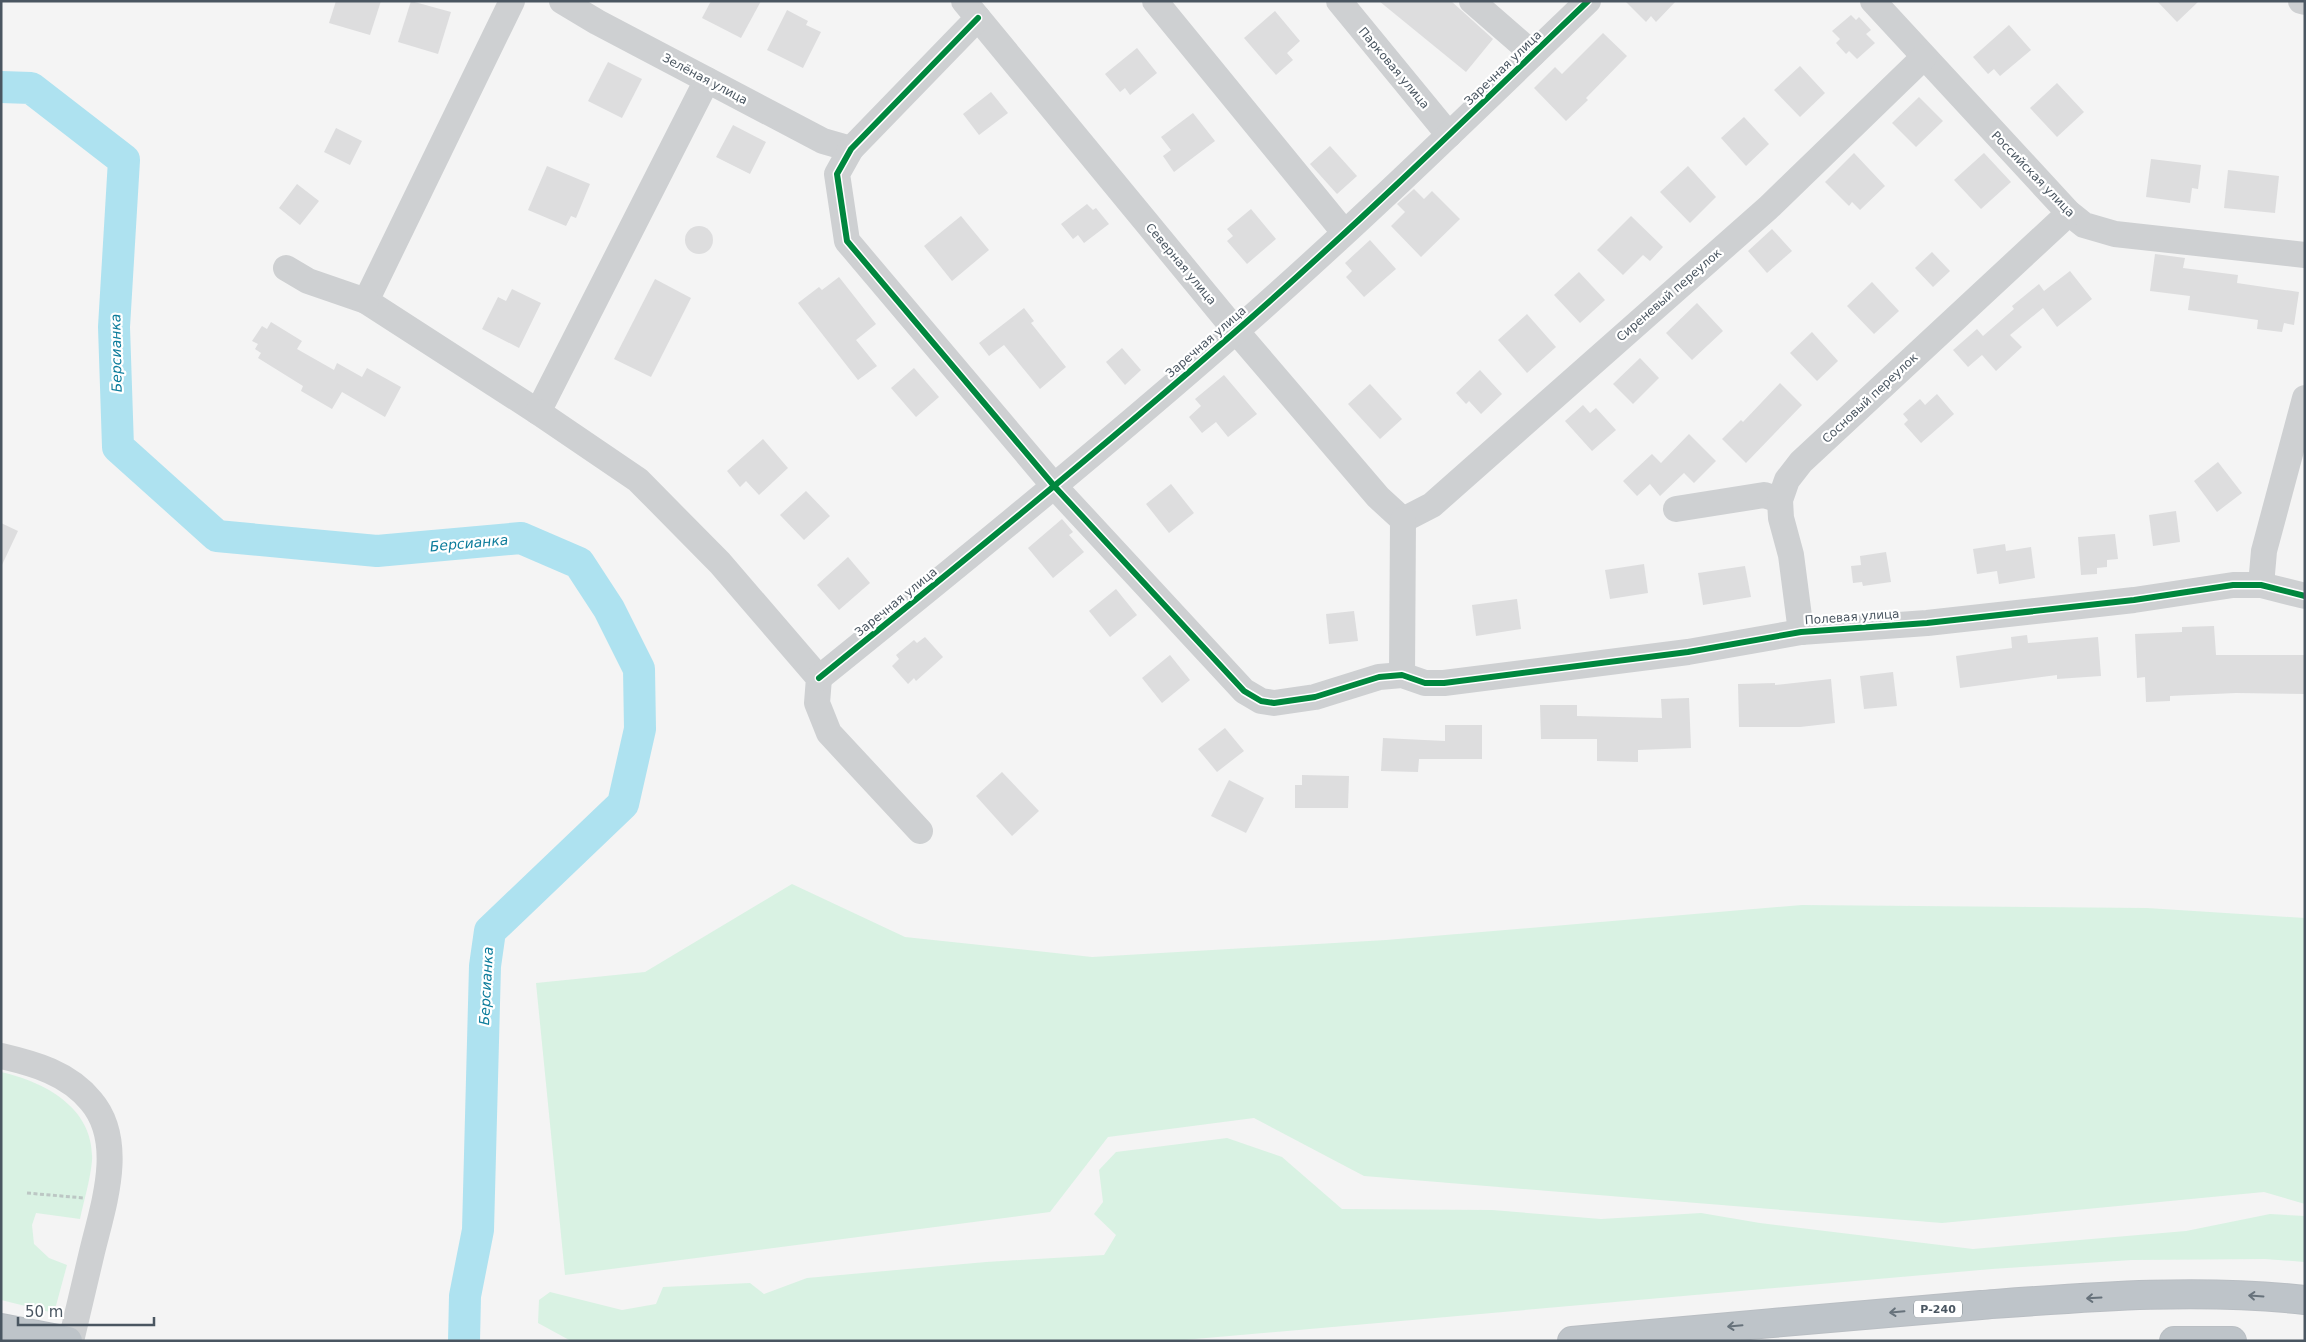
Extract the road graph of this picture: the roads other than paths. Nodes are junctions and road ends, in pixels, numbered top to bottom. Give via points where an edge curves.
1 (512, 1) edge
2 (562, 1) edge
3 (1155, 1) edge
4 (1339, 1) edge
5 (1472, 1) edge
6 (1588, 1) edge
7 (1873, 1) edge
8 (971, 10) edge
9 (1533, 54) junction
10 (1924, 57) junction
11 (707, 80) junction
12 (1449, 135) junction
13 (851, 149) junction
14 (2069, 213) junction
15 (1344, 232) junction
16 (2305, 255) edge
17 (286, 268) dead end
18 (366, 301) junction
19 (1236, 331) junction
20 (2305, 398) edge
21 (538, 412) junction
22 (1055, 487) junction
23 (1780, 500) junction
24 (1676, 509) dead end
25 (1403, 520) junction
26 (2261, 585) junction
27 (2305, 596) edge
28 (1801, 632) junction
29 (1402, 675) junction
30 (819, 678) junction
31 (920, 831) dead end
32 (1, 1056) edge
33 (2305, 1300) edge
34 (1, 1322) edge
35 (1, 1328) edge
36 (30, 1333) junction
37 (70, 1341) edge
38 (1572, 1341) edge
39 (2174, 1341) edge
40 (2232, 1341) edge

1 - 18 street
2 - 11 street, Зелёная улица
3 - 15 street
4 - 12 street, Парковая улица
5 - 9 street
6 - 9 street, Заречная улица
7 - 10 street, Российская улица
8 - 13 street
8 - 19 street, Северная улица
9 - 12 street, Заречная улица
10 - 14 street, Российская улица
10 - 25 street, Сиреневый переулок via 1768,208 1432,505
11 - 13 street, Зелёная улица via 823,141
11 - 21 street
12 - 15 street, Заречная улица
13 - 22 street via 837,174 847,240
14 - 16 street, Российская улица via 2084,225 2115,234
14 - 23 street, Сосновый переулок via 1801,462 1787,480
15 - 19 street, Заречная улица
17 - 18 street via 308,281
18 - 21 street
19 - 22 street, Заречная улица
19 - 25 street, Северная улица via 1378,497
20 - 26 street via 2264,551
21 - 30 street via 638,480 720,563
22 - 29 street via 1244,691 1261,701 1290,702 1379,676
22 - 30 street, Заречная улица
23 - 24 street via 1764,495
23 - 28 street, Сосновый переулок
25 - 29 street
26 - 27 street, Полевая улица
26 - 28 street, Полевая улица via 2234,585 2134,600 1927,623
28 - 29 street, Полевая улица via 1688,652 1444,683 1425,682
30 - 31 street via 817,703 829,733
32 - 37 street via 46,1068 73,1084 92,1101 104,1121 109,1167
33 -> 38 highway, Р-240 via 2216,1293 2140,1295
34 - 36 street
35 - 36 highway
36 - 37 highway
39 - 40 highway

